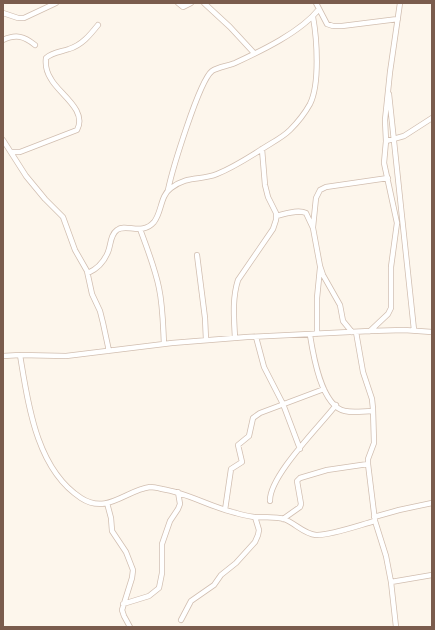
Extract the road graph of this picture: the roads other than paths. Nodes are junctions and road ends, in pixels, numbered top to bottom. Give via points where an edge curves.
1 (56, 3) edge
2 (178, 3) edge
3 (191, 3) edge
4 (204, 3) edge
5 (316, 3) edge
6 (400, 3) edge
7 (319, 9) junction
8 (3, 12) edge
9 (312, 17) junction
10 (398, 19) junction
11 (98, 25) dead end
12 (3, 40) edge
13 (35, 45) dead end
14 (254, 53) junction
15 (388, 86) junction
16 (432, 118) edge
17 (3, 140) edge
18 (395, 140) junction
19 (386, 141) junction
20 (262, 149) junction
21 (11, 152) junction
22 (388, 178) junction
23 (168, 191) junction
24 (276, 216) junction
25 (313, 228) junction
26 (140, 229) junction
27 (197, 255) dead end
28 (320, 266) junction
29 (88, 273) junction
30 (414, 330) junction
31 (370, 331) junction
32 (354, 332) junction
33 (432, 332) edge
34 (317, 334) junction
35 (310, 335) junction
36 (256, 337) junction
37 (235, 338) junction
38 (206, 340) junction
39 (164, 344) junction
40 (109, 351) junction
41 (20, 355) junction
42 (3, 356) edge
43 (324, 389) junction
44 (283, 404) junction
45 (336, 405) junction
46 (373, 411) junction
47 (300, 449) junction
48 (368, 464) junction
49 (178, 492) junction
50 (270, 501) dead end
51 (107, 503) junction
52 (432, 503) edge
53 (225, 510) junction
54 (255, 517) junction
55 (283, 519) junction
56 (374, 519) junction
57 (432, 575) edge
58 (392, 582) junction
59 (123, 604) junction
60 (181, 620) dead end
61 (130, 627) edge
62 (396, 627) edge

1 - 8 street via 24,18
2 - 3 street via 183,7
4 - 14 street
5 - 7 street
6 - 10 street
7 - 9 street
7 - 10 street via 327,24 333,26
9 - 14 street via 284,37
9 - 20 street via 315,30 316,77 310,103 289,131
10 - 15 street
11 - 21 street via 86,40 46,58 45,64 50,79 75,108 79,118 77,130 20,152
12 - 13 street via 21,36
14 - 23 street via 212,71 204,82 182,142
15 - 18 street
15 - 19 street
16 - 18 street
17 - 21 street
18 - 19 street
18 - 30 street
19 - 22 street via 384,163
20 - 23 street via 220,173 190,178
20 - 24 street via 265,185
21 - 29 street via 26,176 63,217 75,250
22 - 25 street via 320,190 316,198
22 - 31 street via 397,223 391,267 391,308
23 - 26 street via 162,199 155,221 149,227
24 - 25 street via 304,211
24 - 37 street via 273,229 238,280 234,305
25 - 28 street
26 - 29 street via 120,228 115,231 102,264
26 - 39 street via 159,290
27 - 38 street
28 - 32 street via 340,306 343,321
28 - 34 street
29 - 40 street
30 - 31 street
30 - 33 street
31 - 32 street
32 - 34 street
32 - 46 street
34 - 35 street
35 - 36 street
35 - 43 street
36 - 37 street
36 - 44 street via 264,367
37 - 38 street
38 - 39 street
39 - 40 street
40 - 41 street via 66,356
41 - 42 street
41 - 51 street via 35,427 56,473 81,498 96,504
43 - 44 street
43 - 45 street
44 - 47 street
44 - 53 street via 252,418 249,436 238,445 242,462 231,469
45 - 46 street via 344,411
45 - 47 street
46 - 48 street via 374,443
47 - 50 street via 277,480
48 - 55 street via 327,470 300,478 297,481 300,507
48 - 56 street
49 - 51 street via 143,488
49 - 53 street
49 - 59 street via 180,504 170,521 162,544 159,588 149,596
51 - 59 street via 112,531 126,552 133,570
52 - 56 street via 399,510
53 - 54 street
54 - 55 street via 270,516
54 - 60 street via 259,530 255,542 214,585 191,601
55 - 56 street via 314,535
56 - 58 street
57 - 58 street
58 - 62 street
59 - 61 street via 122,610

